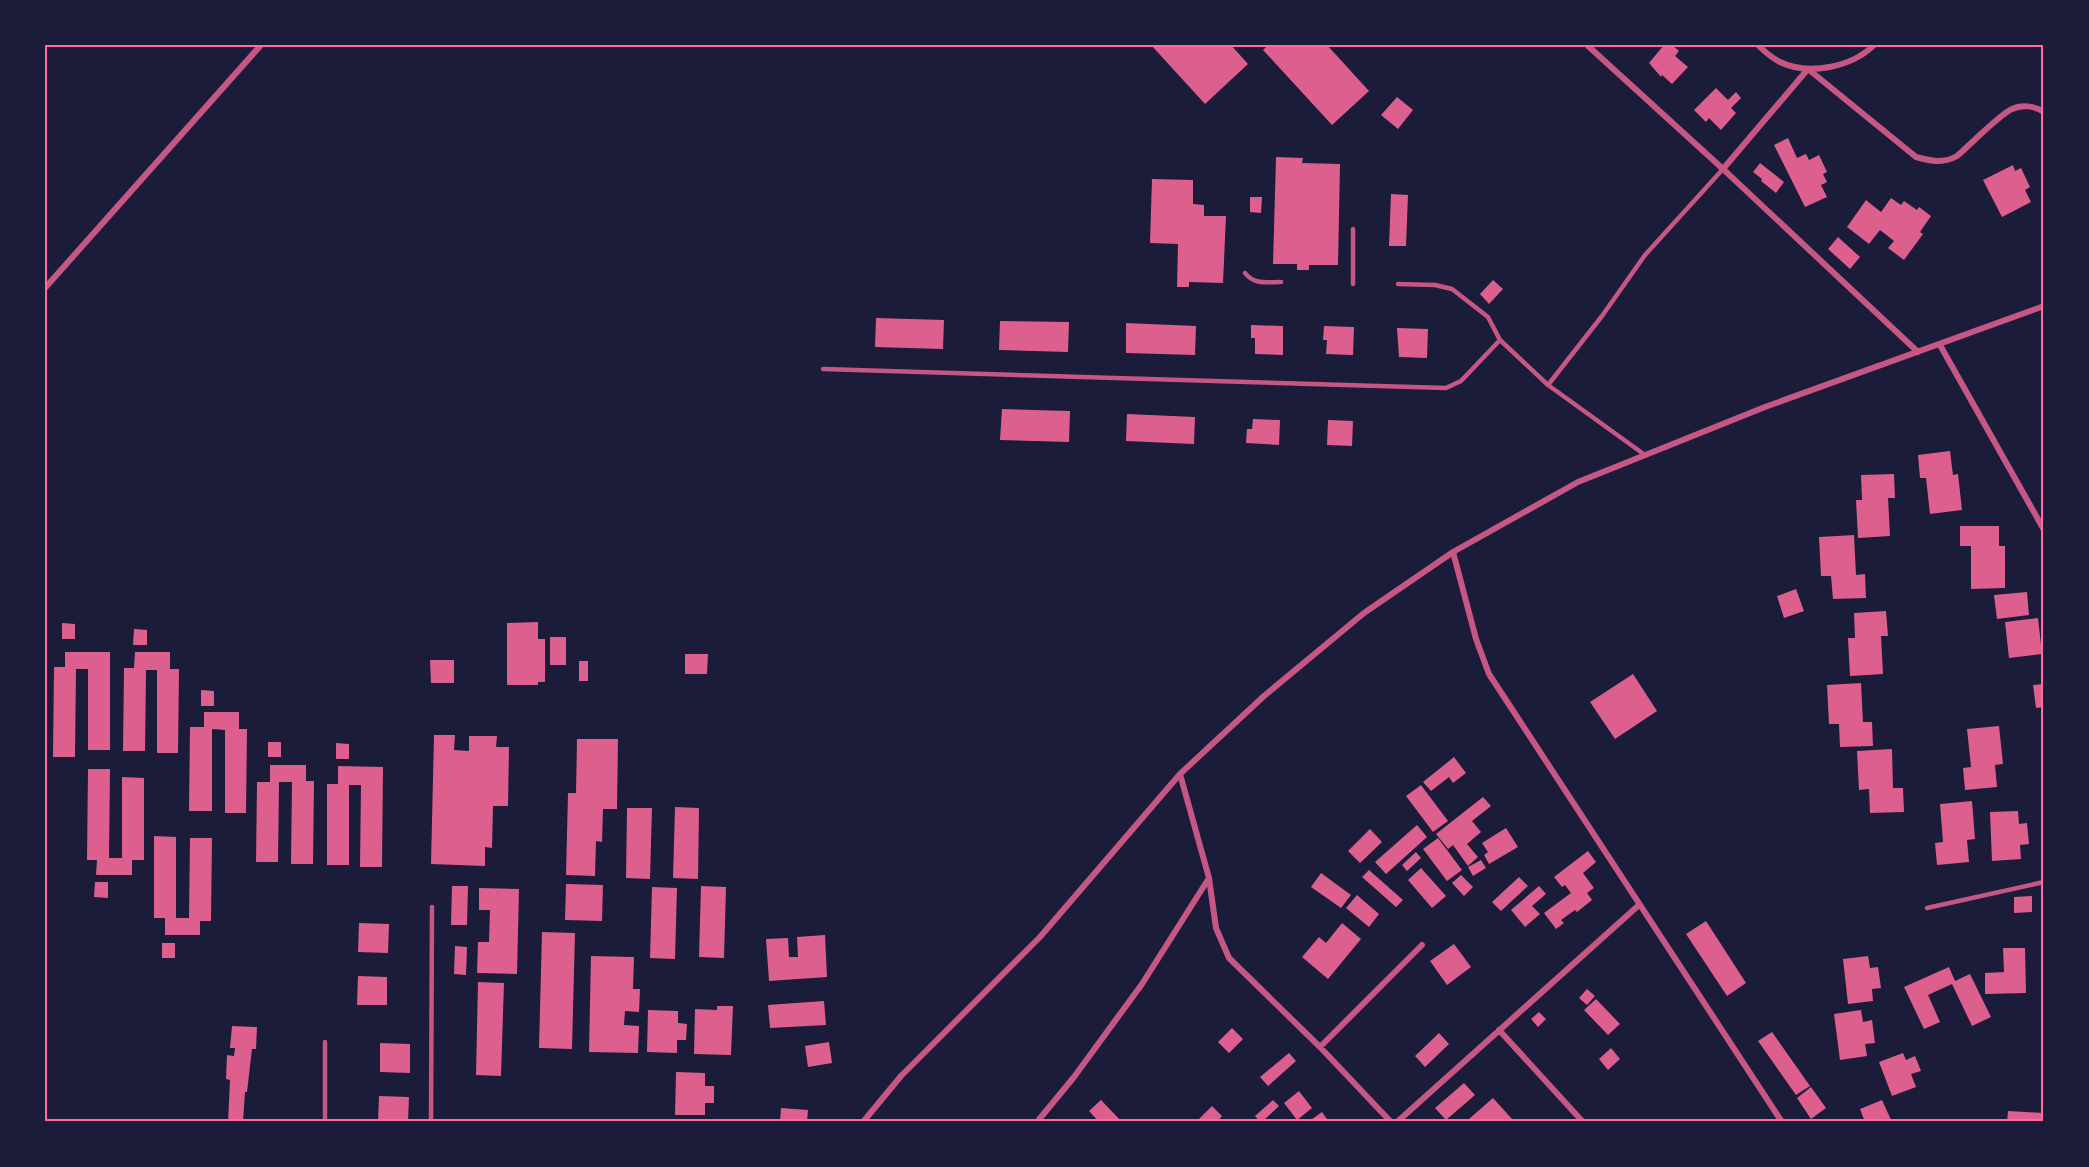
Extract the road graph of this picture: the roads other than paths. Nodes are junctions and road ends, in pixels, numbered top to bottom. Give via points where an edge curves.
1 (261, 45) edge
2 (1587, 45) edge
3 (1758, 45) edge
4 (1874, 45) edge
5 (1808, 69) junction
6 (2044, 112) edge
7 (1723, 169) junction
8 (1353, 229) dead end
9 (1245, 273) dead end
10 (1281, 282) dead end
11 (1353, 284) dead end
12 (1398, 285) dead end
13 (45, 288) edge
14 (2044, 306) edge
15 (1500, 340) junction
16 (1940, 345) junction
17 (1918, 352) junction
18 (823, 369) dead end
19 (1548, 385) junction
20 (1645, 455) junction
21 (2044, 530) edge
22 (1453, 552) junction
23 (1180, 774) junction
24 (1209, 878) junction
25 (2044, 882) edge
26 (1639, 905) junction
27 (432, 907) dead end
28 (1928, 908) dead end
29 (1422, 945) dead end
30 (1499, 1030) junction
31 (325, 1042) dead end
32 (1320, 1047) junction
33 (325, 1122) edge
34 (431, 1122) edge
35 (863, 1122) edge
36 (1037, 1122) edge
37 (1391, 1122) edge
38 (1397, 1122) edge
39 (1583, 1122) edge
40 (1782, 1122) edge

1 - 13 street
2 - 7 street
3 - 5 street via 1780,62
4 - 5 street via 1845,62
5 - 6 street via 1916,157 1929,160 1957,156 2010,109 2028,106
5 - 7 street
7 - 17 street
7 - 19 lane via 1645,255
8 - 11 lane
9 - 10 lane via 1259,282
12 - 15 lane via 1436,285 1452,290 1488,317
14 - 16 street
15 - 18 lane via 1461,381 1446,388
15 - 19 lane
16 - 17 street
16 - 21 street
17 - 20 street
19 - 20 lane
20 - 22 street via 1578,482
22 - 23 street via 1364,613 1264,696
22 - 26 street via 1489,674
23 - 24 street
23 - 35 street via 1040,937 902,1076
24 - 32 street via 1216,928 1229,958
24 - 36 street via 1142,984
25 - 28 lane
26 - 30 street
26 - 40 street
27 - 34 lane
29 - 32 street
30 - 38 street
30 - 39 street
31 - 33 lane
32 - 37 street

